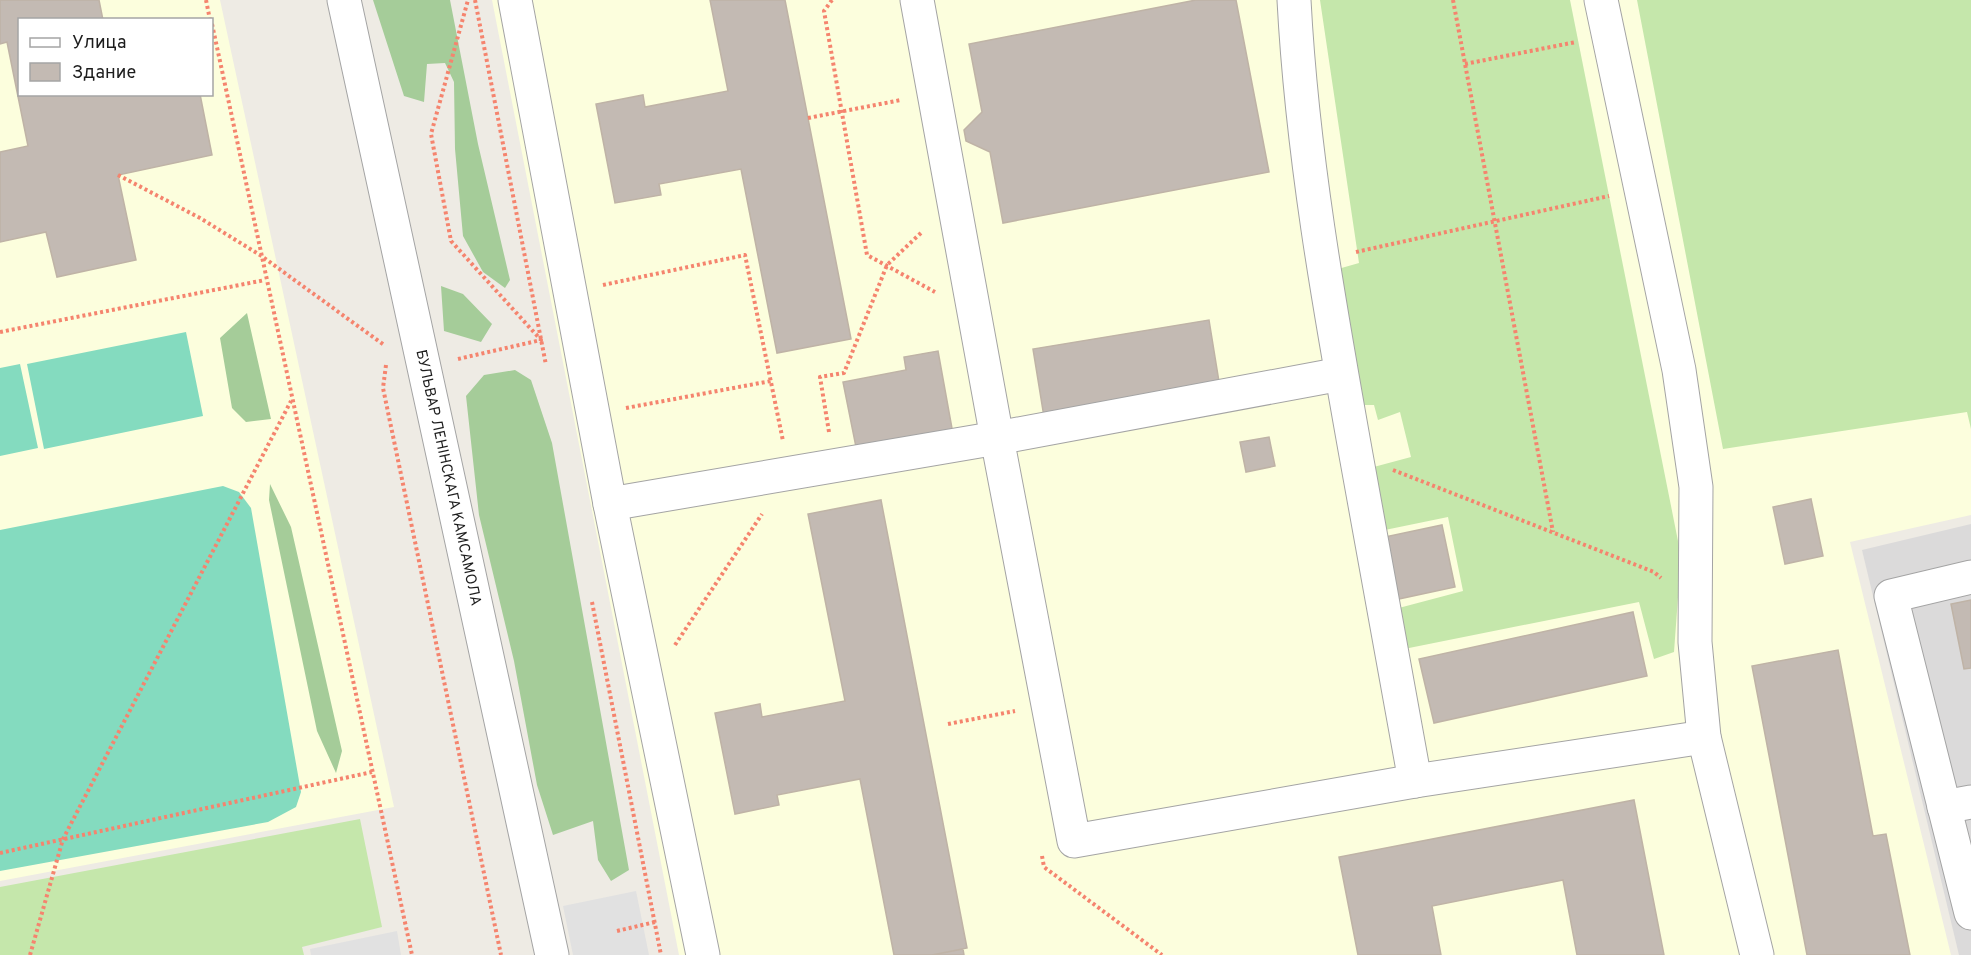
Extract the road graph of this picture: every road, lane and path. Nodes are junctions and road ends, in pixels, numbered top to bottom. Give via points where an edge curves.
1 (206, 0) edge
2 (344, 0) edge
3 (468, 0) edge
4 (515, 0) edge
5 (832, 0) edge
6 (917, 0) edge
7 (1294, 0) edge
8 (1453, 0) edge
9 (1600, 0) edge
10 (210, 18) edge
11 (213, 29) edge
12 (1608, 36) junction
13 (1465, 64) junction
14 (898, 89) dead end
15 (934, 94) junction
16 (900, 100) junction
17 (902, 111) dead end
18 (842, 112) junction
19 (808, 118) dead end
20 (118, 175) dead end
21 (1641, 189) junction
22 (1495, 221) junction
23 (921, 222) dead end
24 (260, 255) junction
25 (1323, 259) junction
26 (887, 265) junction
27 (265, 280) junction
28 (601, 285) dead end
29 (975, 314) junction
30 (0, 332) edge
31 (541, 340) dead end
32 (388, 358) dead end
33 (1341, 374) junction
34 (771, 381) junction
35 (291, 400) junction
36 (625, 408) dead end
37 (997, 438) junction
38 (1356, 455) junction
39 (835, 465) junction
40 (790, 473) junction
41 (610, 504) junction
42 (1553, 532) junction
43 (1971, 577) edge
44 (1695, 610) junction
45 (671, 651) dead end
46 (1048, 705) junction
47 (948, 724) dead end
48 (1704, 737) junction
49 (372, 772) junction
50 (1415, 782) junction
51 (1958, 804) edge
52 (63, 839) junction
53 (0, 853) edge
54 (1971, 913) edge
55 (655, 922) dead end
56 (617, 932) dead end
57 (30, 955) edge
58 (412, 955) edge
59 (501, 955) edge
60 (552, 955) edge
61 (703, 955) edge
62 (1757, 955) edge

1 - 10 path
2 - 60 street, БУЛЬВАР ЛЕНІНСКАГА КАМСАМОЛА
3 - 31 path via 431,134 451,241
4 - 41 street
5 - 18 path via 824,11
6 - 15 street
7 - 25 street via 1298,85
8 - 13 path
9 - 12 street
11 - 24 path
12 - 13 path
12 - 21 street
13 - 22 path
14 - 16 path
15 - 16 path
15 - 29 street
16 - 17 path
16 - 18 path
18 - 19 path
18 - 26 path via 867,255
20 - 24 path
21 - 22 path
21 - 44 street via 1679,370 1696,487
22 - 25 path
22 - 42 path
23 - 26 path via 923,233
24 - 27 path
25 - 33 street
26 - 29 path
26 - 39 path via 844,373 820,377
27 - 30 path
27 - 35 path
28 - 34 path via 745,255
29 - 37 street
32 - 59 path via 383,388
33 - 37 street
33 - 38 street
34 - 36 path
34 - 40 path
35 - 49 path
35 - 52 path
37 - 39 street
37 - 46 street
38 - 42 path
38 - 50 street
39 - 40 street
40 - 41 street
40 - 45 path
41 - 61 street
42 - 44 path via 1654,572
43 - 51 street via 1891,596
44 - 48 street
46 - 47 path
46 - 50 street via 1074,841
48 - 50 street
48 - 62 street
49 - 52 path
49 - 58 path
51 - 54 street
52 - 53 path
52 - 57 path
55 - 56 path

